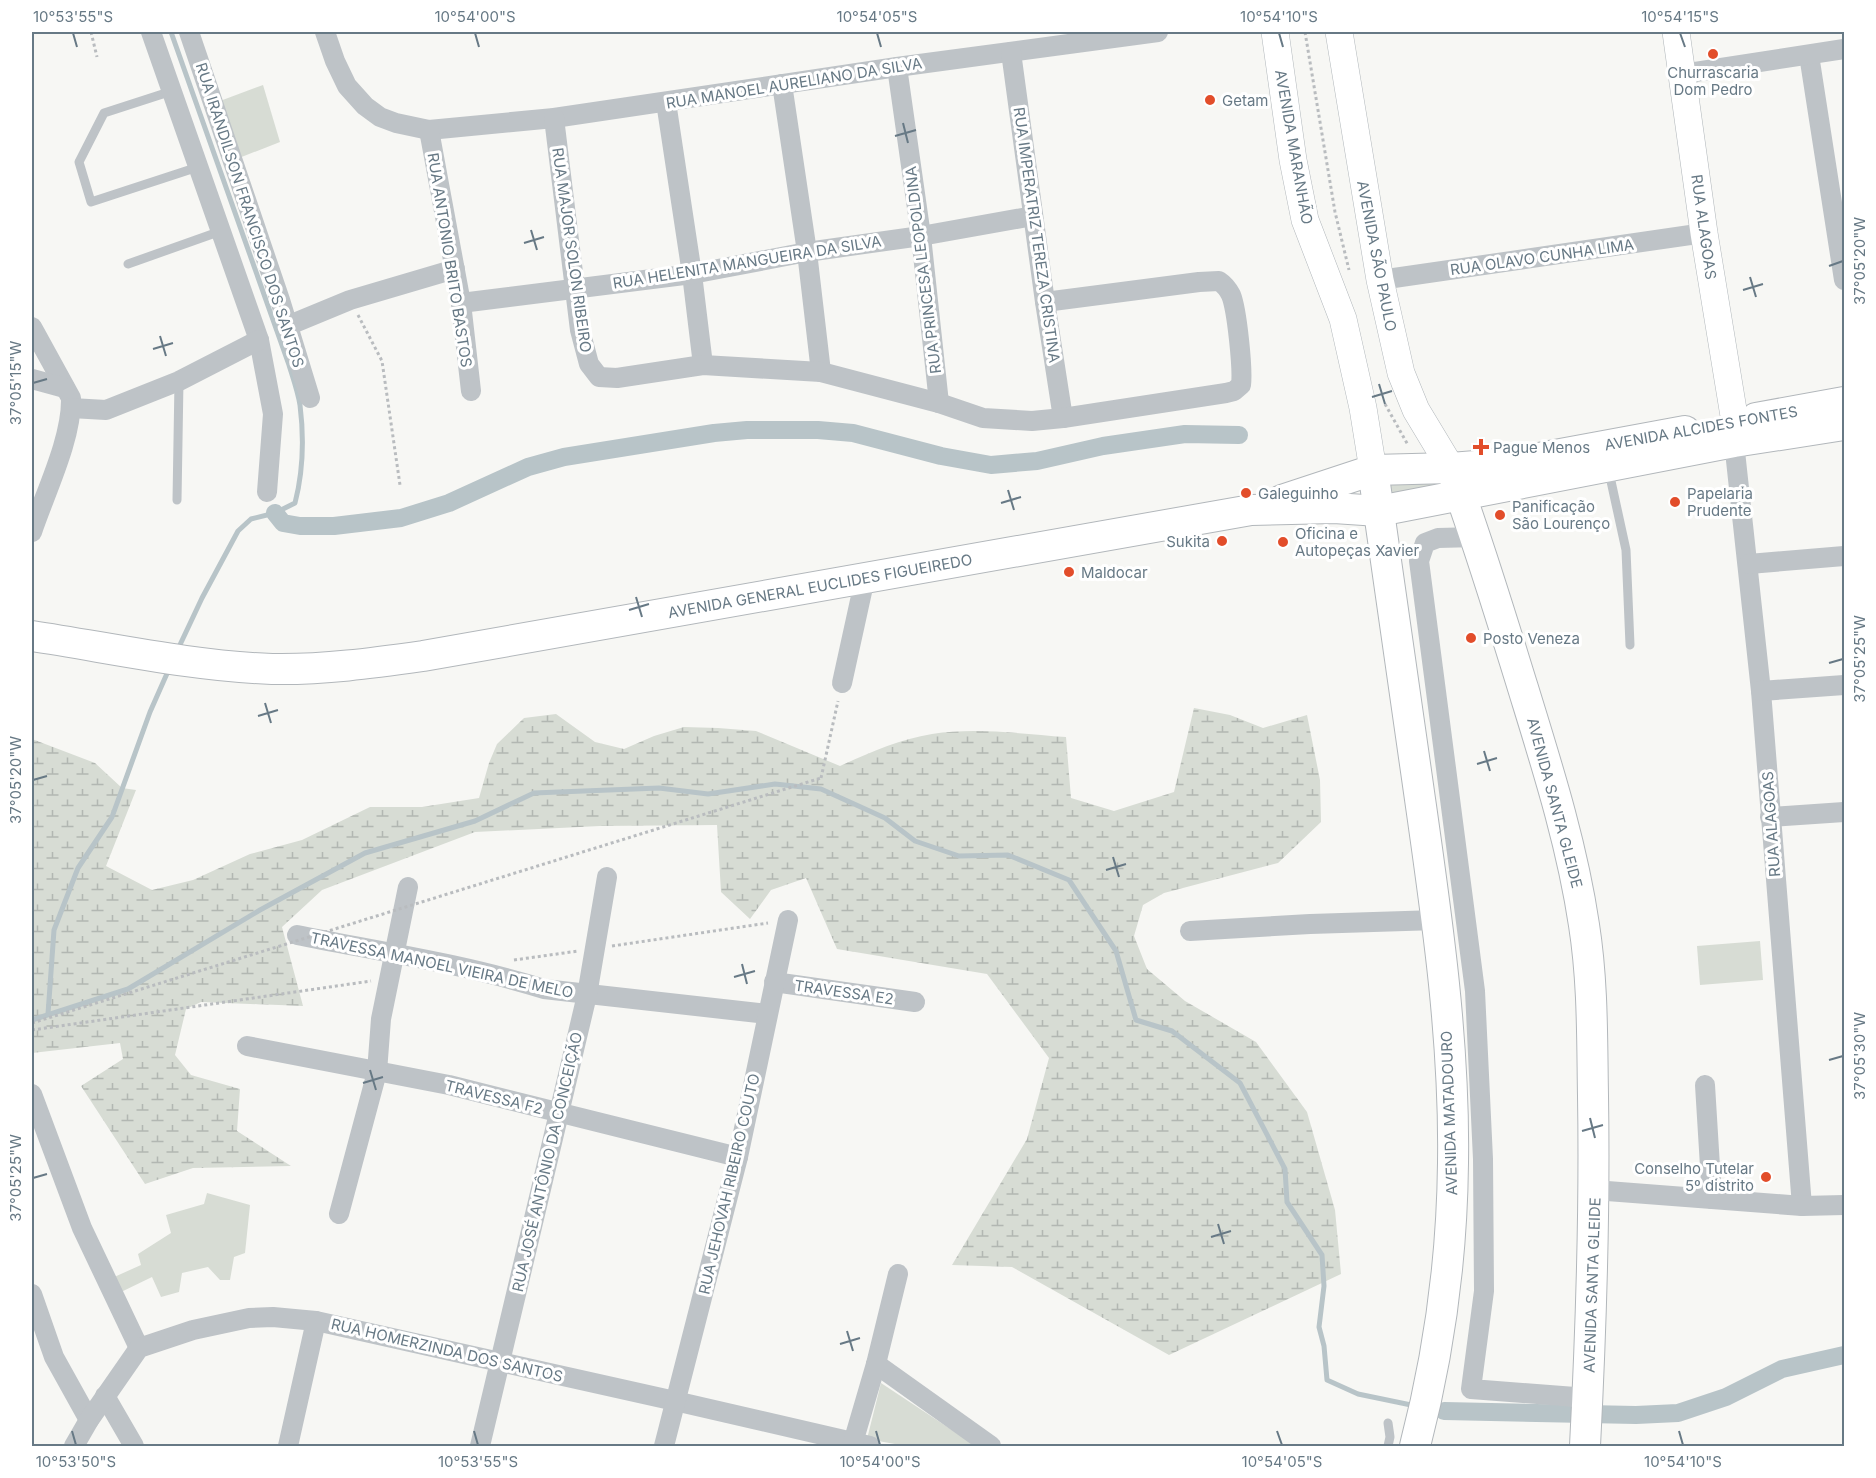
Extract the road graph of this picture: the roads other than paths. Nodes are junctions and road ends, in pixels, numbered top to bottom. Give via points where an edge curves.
1 (151, 32) edge
2 (189, 32) edge
3 (325, 32) edge
4 (1158, 32) edge
5 (1275, 32) edge
6 (1339, 32) edge
7 (1676, 32) edge
8 (1845, 49) edge
9 (1011, 52) junction
10 (1809, 55) junction
11 (897, 67) junction
12 (1682, 74) junction
13 (783, 84) junction
14 (172, 91) junction
15 (666, 102) junction
16 (554, 118) junction
17 (429, 130) junction
18 (198, 167) junction
19 (1033, 216) junction
20 (221, 231) junction
21 (1704, 233) junction
22 (921, 236) junction
23 (807, 252) junction
24 (128, 264) dead end
25 (454, 269) junction
26 (692, 274) junction
27 (1380, 280) junction
28 (1845, 280) edge
29 (576, 287) junction
30 (1045, 302) junction
31 (461, 303) junction
32 (287, 326) junction
33 (32, 327) edge
34 (259, 340) junction
35 (703, 365) junction
36 (820, 372) junction
37 (32, 380) edge
38 (179, 381) junction
39 (65, 388) junction
40 (471, 391) dead end
41 (310, 398) dead end
42 (1845, 402) edge
43 (939, 403) junction
44 (71, 408) junction
45 (1063, 418) junction
46 (1845, 424) edge
47 (1735, 432) junction
48 (1608, 466) junction
49 (1373, 470) junction
50 (1456, 481) junction
51 (267, 492) dead end
52 (177, 500) dead end
53 (1251, 510) junction
54 (1379, 511) junction
55 (32, 532) edge
56 (1476, 537) junction
57 (1845, 556) edge
58 (1749, 564) junction
59 (865, 578) junction
60 (32, 636) edge
61 (1630, 645) dead end
62 (842, 683) road end
63 (1845, 685) edge
64 (1761, 691) junction
65 (1845, 812) edge
66 (1770, 817) junction
67 (607, 877) dead end
68 (408, 888) dead end
69 (788, 920) dead end
70 (1437, 920) junction
71 (1190, 931) dead end
72 (297, 935) dead end
73 (395, 954) junction
74 (774, 982) junction
75 (587, 995) junction
76 (915, 1002) dead end
77 (767, 1014) junction
78 (247, 1046) dead end
79 (377, 1072) junction
80 (1705, 1085) dead end
81 (32, 1094) edge
82 (560, 1114) junction
83 (738, 1157) junction
84 (1594, 1190) junction
85 (1712, 1199) junction
86 (1845, 1205) edge
87 (1802, 1206) junction
88 (339, 1214) dead end
89 (898, 1274) dead end
90 (32, 1294) edge
91 (316, 1321) junction
92 (139, 1348) junction
93 (500, 1363) junction
94 (876, 1364) junction
95 (105, 1396) junction
96 (1588, 1400) junction
97 (675, 1401) junction
98 (89, 1420) junction
99 (1388, 1423) dead end
100 (1417, 1439) edge
101 (858, 1445) edge
102 (1585, 1445) edge
103 (74, 1446) edge
104 (134, 1446) edge
105 (288, 1446) edge
106 (480, 1446) edge
107 (664, 1446) edge
108 (991, 1446) edge
109 (1388, 1446) edge

1 - 14 street, RUA IRANDILSON FRANCISCO DOS SANTOS
2 - 32 street, RUA IRANDILSON FRANCISCO DOS SANTOS
3 - 17 street, RUA MANOEL AURELIANO DA SILVA via 348,86 365,106 396,123
4 - 9 street, RUA MANOEL AURELIANO DA SILVA
5 - 49 main road, AVENIDA MARANHÃO via 1305,220 1343,319
6 - 27 main road, AVENIDA SÃO PAULO
7 - 12 main road, RUA ALAGOAS
8 - 10 street
9 - 11 street, RUA MANOEL AURELIANO DA SILVA
9 - 19 street, RUA IMPERATRIZ TEREZA CRISTINA
10 - 12 street
10 - 28 street
11 - 13 street, RUA MANOEL AURELIANO DA SILVA
11 - 22 street, RUA PRINCESA LEOPOLDINA
12 - 21 main road, RUA ALAGOAS
13 - 15 street, RUA MANOEL AURELIANO DA SILVA
13 - 23 street
14 - 18 street, RUA IRANDILSON FRANCISCO DOS SANTOS
14 - 18 lane via 104,113 79,162 91,202
15 - 16 street, RUA MANOEL AURELIANO DA SILVA
15 - 26 street
16 - 17 street, RUA MANOEL AURELIANO DA SILVA
16 - 29 street, RUA MAJOR SOLON RIBEIRO
17 - 25 street, RUA ANTONIO BRITO BASTOS
18 - 20 street, RUA IRANDILSON FRANCISCO DOS SANTOS
19 - 22 street, RUA HELENITA MANGUEIRA DA SILVA
19 - 30 street, RUA IMPERATRIZ TEREZA CRISTINA
20 - 24 lane
20 - 34 street, RUA IRANDILSON FRANCISCO DOS SANTOS
21 - 27 street, RUA OLAVO CUNHA LIMA
21 - 47 main road, RUA ALAGOAS
22 - 23 street, RUA HELENITA MANGUEIRA DA SILVA
22 - 43 street, RUA PRINCESA LEOPOLDINA
23 - 26 street, RUA HELENITA MANGUEIRA DA SILVA
23 - 36 street
25 - 31 street, RUA ANTONIO BRITO BASTOS
25 - 32 street via 350,300
26 - 29 street, RUA HELENITA MANGUEIRA DA SILVA
26 - 35 street
27 - 50 main road, AVENIDA SÃO PAULO via 1408,394
29 - 31 street, RUA HELENITA MANGUEIRA DA SILVA
29 - 35 street, RUA MAJOR SOLON RIBEIRO via 584,350 599,377 617,378
30 - 45 street, RUA IMPERATRIZ TEREZA CRISTINA
30 - 45 street via 1215,280 1224,285 1233,300 1242,377 1238,388
31 - 40 street, RUA ANTONIO BRITO BASTOS
32 - 41 street, RUA IRANDILSON FRANCISCO DOS SANTOS
33 - 39 street
34 - 38 street
34 - 51 street, RUA IRANDILSON FRANCISCO DOS SANTOS via 273,414
35 - 36 street
36 - 43 street
37 - 39 street
38 - 44 street via 106,410
38 - 52 lane
39 - 44 street
42 - 47 main road, AVENIDA ALCIDES FONTES
43 - 45 street via 983,418
44 - 55 street
46 - 47 main road, AVENIDA ALCIDES FONTES
47 - 48 main road, AVENIDA ALCIDES FONTES
47 - 50 main road, AVENIDA ALCIDES FONTES via 1528,460
47 - 58 street, RUA ALAGOAS
48 - 50 main road, AVENIDA ALCIDES FONTES
48 - 61 lane via 1626,550
49 - 50 main road, AVENIDA GENERAL EUCLIDES FIGUEIREDO
49 - 53 main road, AVENIDA GENERAL EUCLIDES FIGUEIREDO
49 - 54 main road, AVENIDA MATADOURO
50 - 54 main road, AVENIDA GENERAL EUCLIDES FIGUEIREDO
50 - 56 main road, AVENIDA SANTA GLEIDE
53 - 54 main road, AVENIDA GENERAL EUCLIDES FIGUEIREDO
53 - 59 main road, AVENIDA GENERAL EUCLIDES FIGUEIREDO
54 - 70 main road, AVENIDA MATADOURO
56 - 84 main road, AVENIDA SANTA GLEIDE via 1549,772 1581,905 1591,999
56 - 96 street via 1438,538 1425,543 1419,561 1475,992 1484,1291 1471,1389
57 - 58 street
58 - 64 street, RUA ALAGOAS
59 - 60 main road, AVENIDA GENERAL EUCLIDES FIGUEIREDO via 364,664 271,669
59 - 62 street
63 - 64 street
64 - 66 street, RUA ALAGOAS
65 - 66 street
66 - 87 street, RUA ALAGOAS
67 - 75 street, RUA JOSÉ ANTÔNIO DA CONCEIÇÃO
68 - 73 street
69 - 74 street, RUA JEHOVAH RIBEIRO COUTO
70 - 71 street
70 - 100 main road, AVENIDA MATADOURO via 1453,1162 1448,1257 1431,1377
72 - 73 street, TRAVESSA MANOEL VIEIRA DE MELO
73 - 75 street, TRAVESSA MANOEL VIEIRA DE MELO via 544,989
73 - 79 street via 381,1019
74 - 76 street, TRAVESSA E2
74 - 77 street, RUA JEHOVAH RIBEIRO COUTO
75 - 77 street, TRAVESSA MANOEL VIEIRA DE MELO
75 - 82 street, RUA JOSÉ ANTÔNIO DA CONCEIÇÃO
77 - 83 street, RUA JEHOVAH RIBEIRO COUTO
78 - 79 street, TRAVESSA F2
79 - 82 street, TRAVESSA F2 via 482,1092
79 - 88 street
80 - 85 street
81 - 92 street via 82,1227
82 - 83 street, TRAVESSA F2
82 - 93 street, RUA JOSÉ ANTÔNIO DA CONCEIÇÃO
83 - 97 street, RUA JEHOVAH RIBEIRO COUTO
84 - 85 street
84 - 96 main road, AVENIDA SANTA GLEIDE
85 - 87 street
86 - 87 street
89 - 94 street
90 - 98 street via 54,1357
91 - 92 street, RUA HOMERZINDA DOS SANTOS via 249,1318 193,1330
91 - 93 street, RUA HOMERZINDA DOS SANTOS
91 - 105 street
92 - 95 street
93 - 97 street, RUA HOMERZINDA DOS SANTOS
93 - 106 street, RUA JOSÉ ANTÔNIO DA CONCEIÇÃO
94 - 101 street
94 - 108 street
95 - 98 street
95 - 104 street
96 - 102 main road, AVENIDA SANTA GLEIDE
97 - 101 street, RUA HOMERZINDA DOS SANTOS
97 - 107 street, RUA JEHOVAH RIBEIRO COUTO
98 - 103 street
99 - 109 lane

